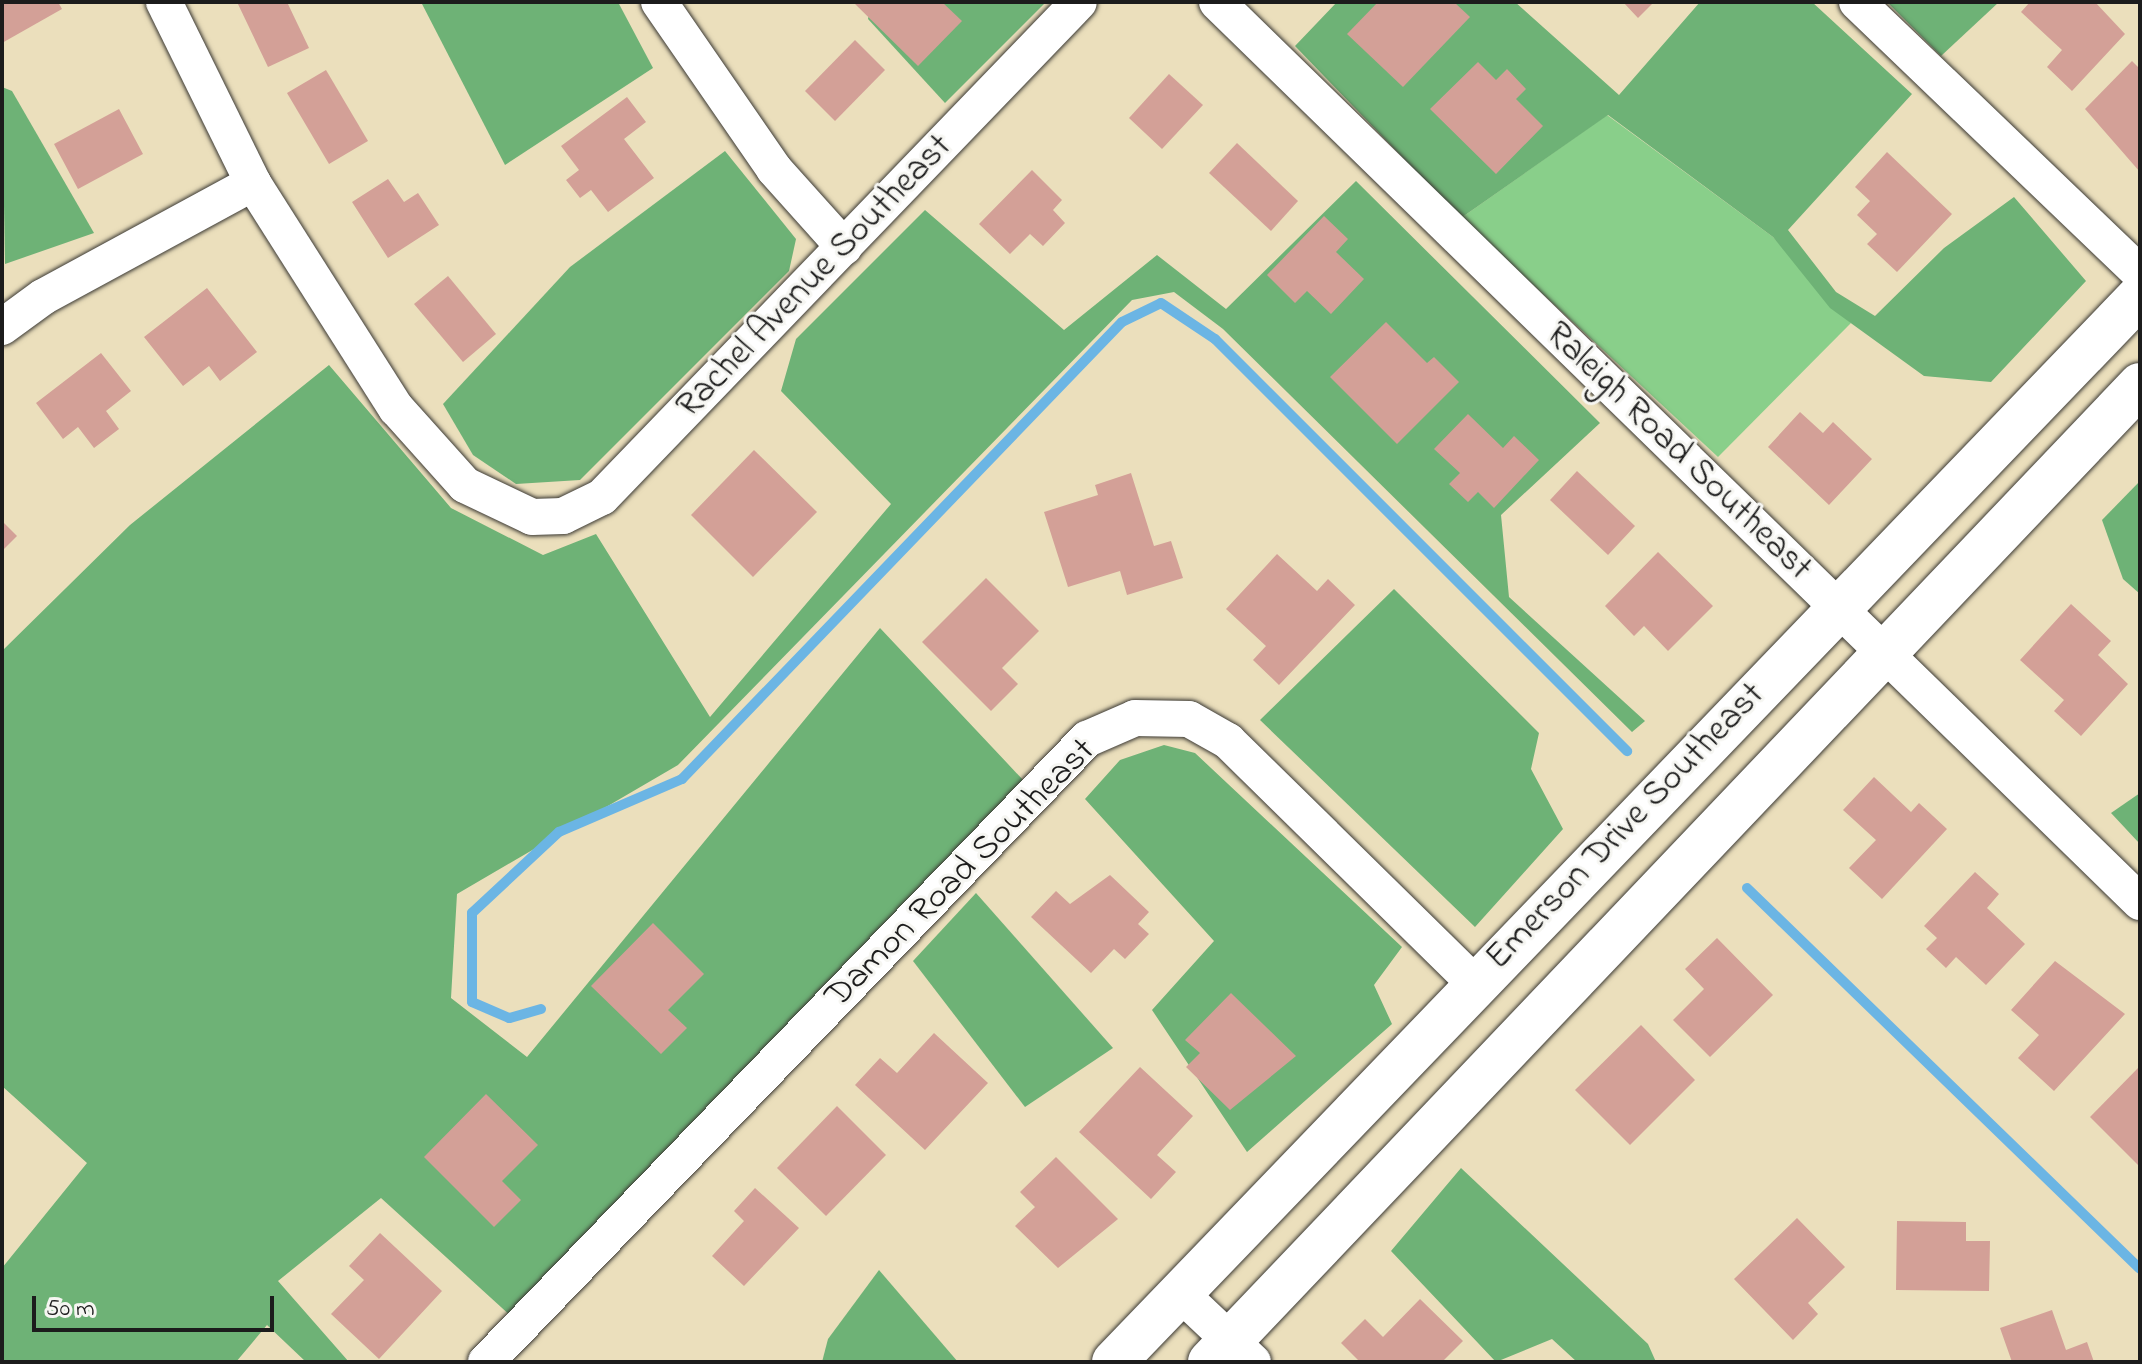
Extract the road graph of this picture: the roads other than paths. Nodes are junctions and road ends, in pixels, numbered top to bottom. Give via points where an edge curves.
1 (164, 2) edge
2 (659, 2) edge
3 (1079, 2) edge
4 (1217, 2) edge
5 (1857, 2) edge
6 (253, 183) junction
7 (844, 247) junction
8 (2140, 273) edge
9 (2140, 296) edge
10 (2, 327) edge
11 (2140, 385) edge
12 (1837, 607) junction
13 (1882, 652) junction
14 (2140, 902) edge
15 (1475, 984) junction
16 (1181, 1294) junction
17 (1231, 1355) edge
18 (486, 1362) edge
19 (1114, 1362) edge

1 - 6 street
2 - 7 street via 765,157
3 - 7 street, Rachel Avenue Southeast
4 - 12 street, Raleigh Road Southeast
5 - 8 street
6 - 7 street, Rachel Avenue Southeast via 396,408 465,485 532,517 563,516 602,497
6 - 10 street via 43,297
9 - 12 street, Emerson Drive Southeast
11 - 13 street, Emerson Drive Southeast
12 - 13 street, Raleigh Road Southeast
12 - 15 street, Emerson Drive Southeast
13 - 14 street, Raleigh Road Southeast
13 - 17 street, Emerson Drive Southeast
15 - 16 street, Emerson Drive Southeast
15 - 18 street, Damon Road Southeast via 1228,741 1189,719 1135,718 1087,739
16 - 17 street
16 - 19 street, Emerson Drive Southeast

